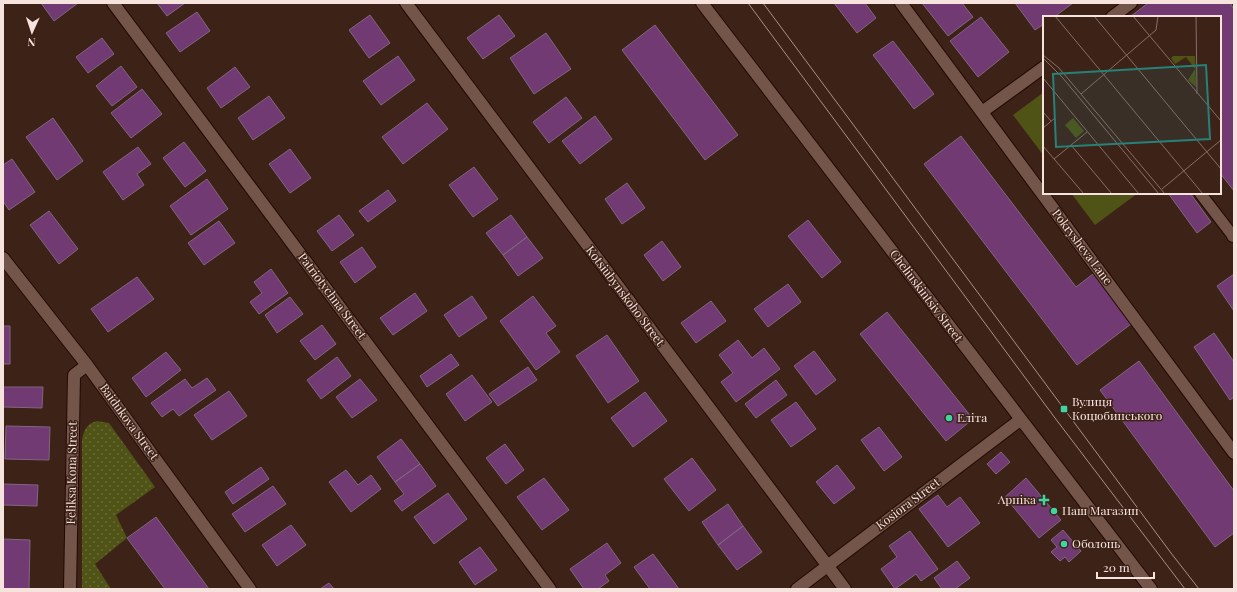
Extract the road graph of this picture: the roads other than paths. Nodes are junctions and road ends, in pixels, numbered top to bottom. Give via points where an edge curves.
1 (113, 3) edge
2 (406, 3) edge
3 (702, 3) edge
4 (901, 3) edge
5 (1131, 3) edge
6 (1115, 11) edge
7 (1043, 68) edge
8 (982, 112) junction
9 (1201, 194) edge
10 (1234, 236) edge
11 (3, 258) edge
12 (87, 365) junction
13 (1020, 420) junction
14 (1234, 453) edge
15 (827, 566) junction
16 (70, 589) edge
17 (250, 589) edge
18 (550, 589) edge
19 (797, 589) edge
20 (845, 589) edge
21 (1151, 589) edge

1 - 18 street, Patriotychna Street
2 - 15 street, Kotsiubynskoho Street
3 - 13 street, Cheliuskintsiv Street
4 - 8 street, Pokrysheva Lane
5 - 6 street
7 - 8 street
8 - 14 street, Pokrysheva Lane
9 - 10 lane
11 - 12 street, Baidukova Street
12 - 16 street, Feliksa Kona Street via 74,375
12 - 17 street, Baidukova Street
13 - 15 street, Kosiora Street
13 - 21 street, Cheliuskintsiv Street
15 - 19 street, Kosiora Street
15 - 20 street, Kotsiubynskoho Street

